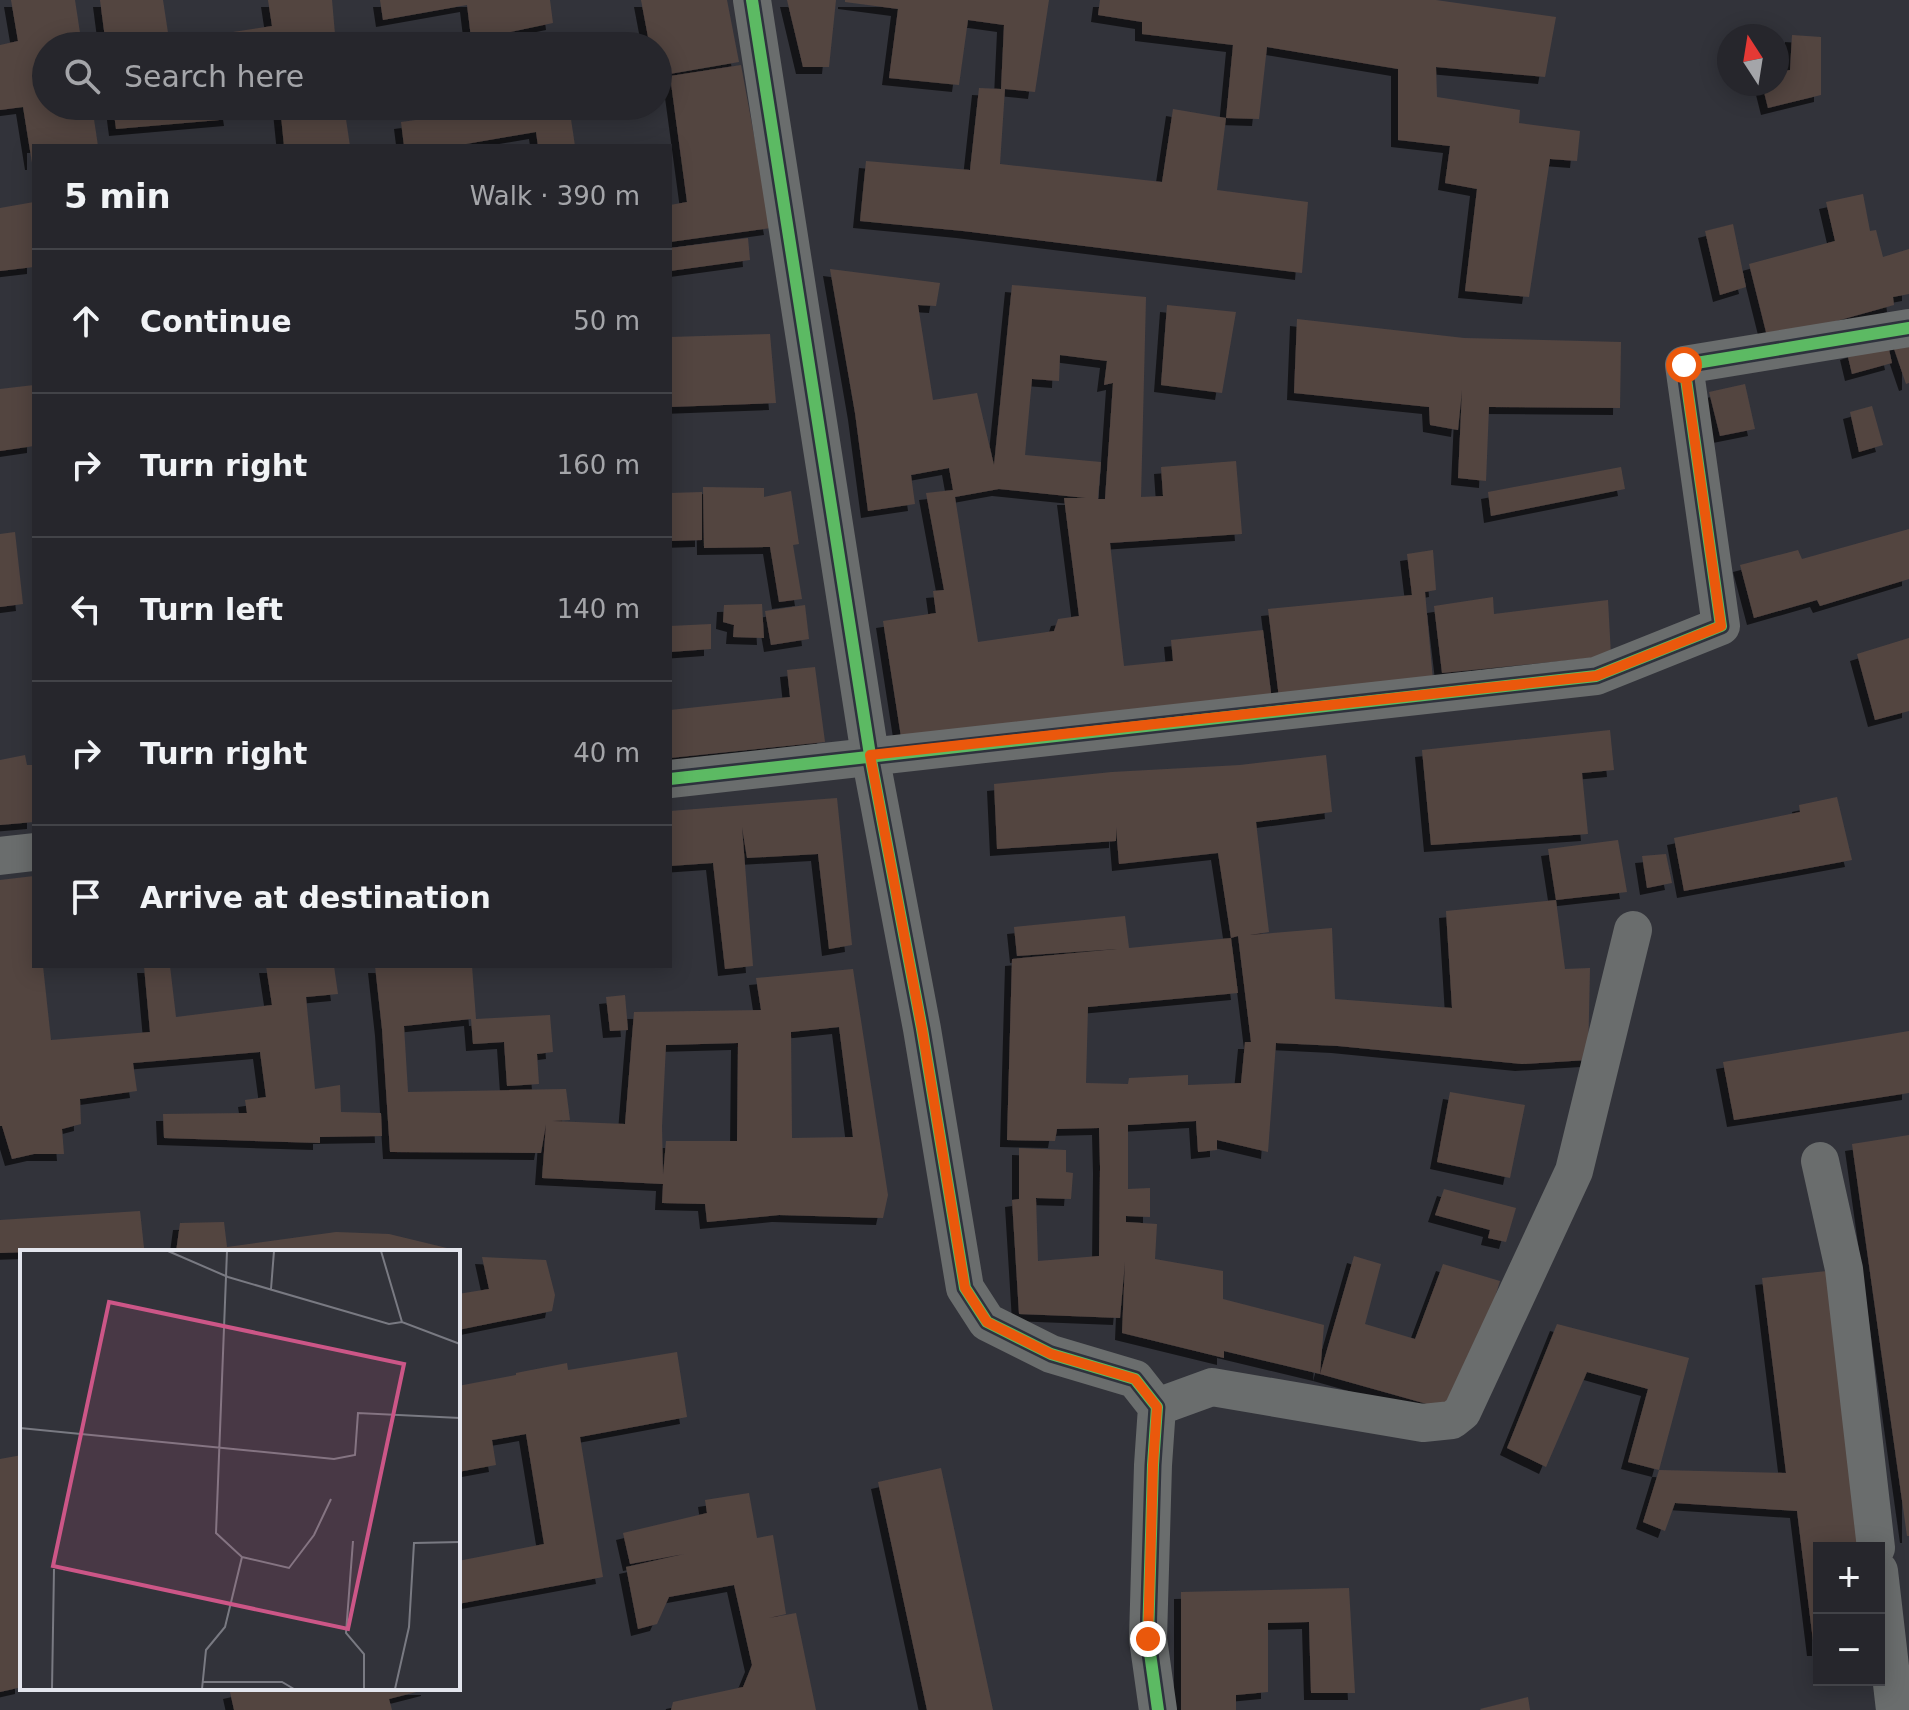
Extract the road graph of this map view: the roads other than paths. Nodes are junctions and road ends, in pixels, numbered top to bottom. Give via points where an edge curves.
1 (752, 0) edge
2 (1909, 328) edge
3 (870, 755) junction
4 (672, 779) edge
5 (32, 852) edge
6 (0, 856) edge
7 (1633, 930) dead end
8 (1820, 1161) dead end
9 (1157, 1407) junction
10 (1875, 1542) edge
11 (1884, 1614) edge
12 (1158, 1710) edge
13 (1895, 1710) edge

1 - 3 street
2 - 3 street via 1684,365 1721,626 1596,676
3 - 4 street
3 - 9 street via 965,1288 987,1322 1051,1354 1135,1379
5 - 6 street
7 - 9 street via 1574,1171 1462,1412 1452,1420 1423,1423 1212,1387
8 - 10 street via 1844,1269
9 - 12 street via 1148,1639
11 - 13 street

